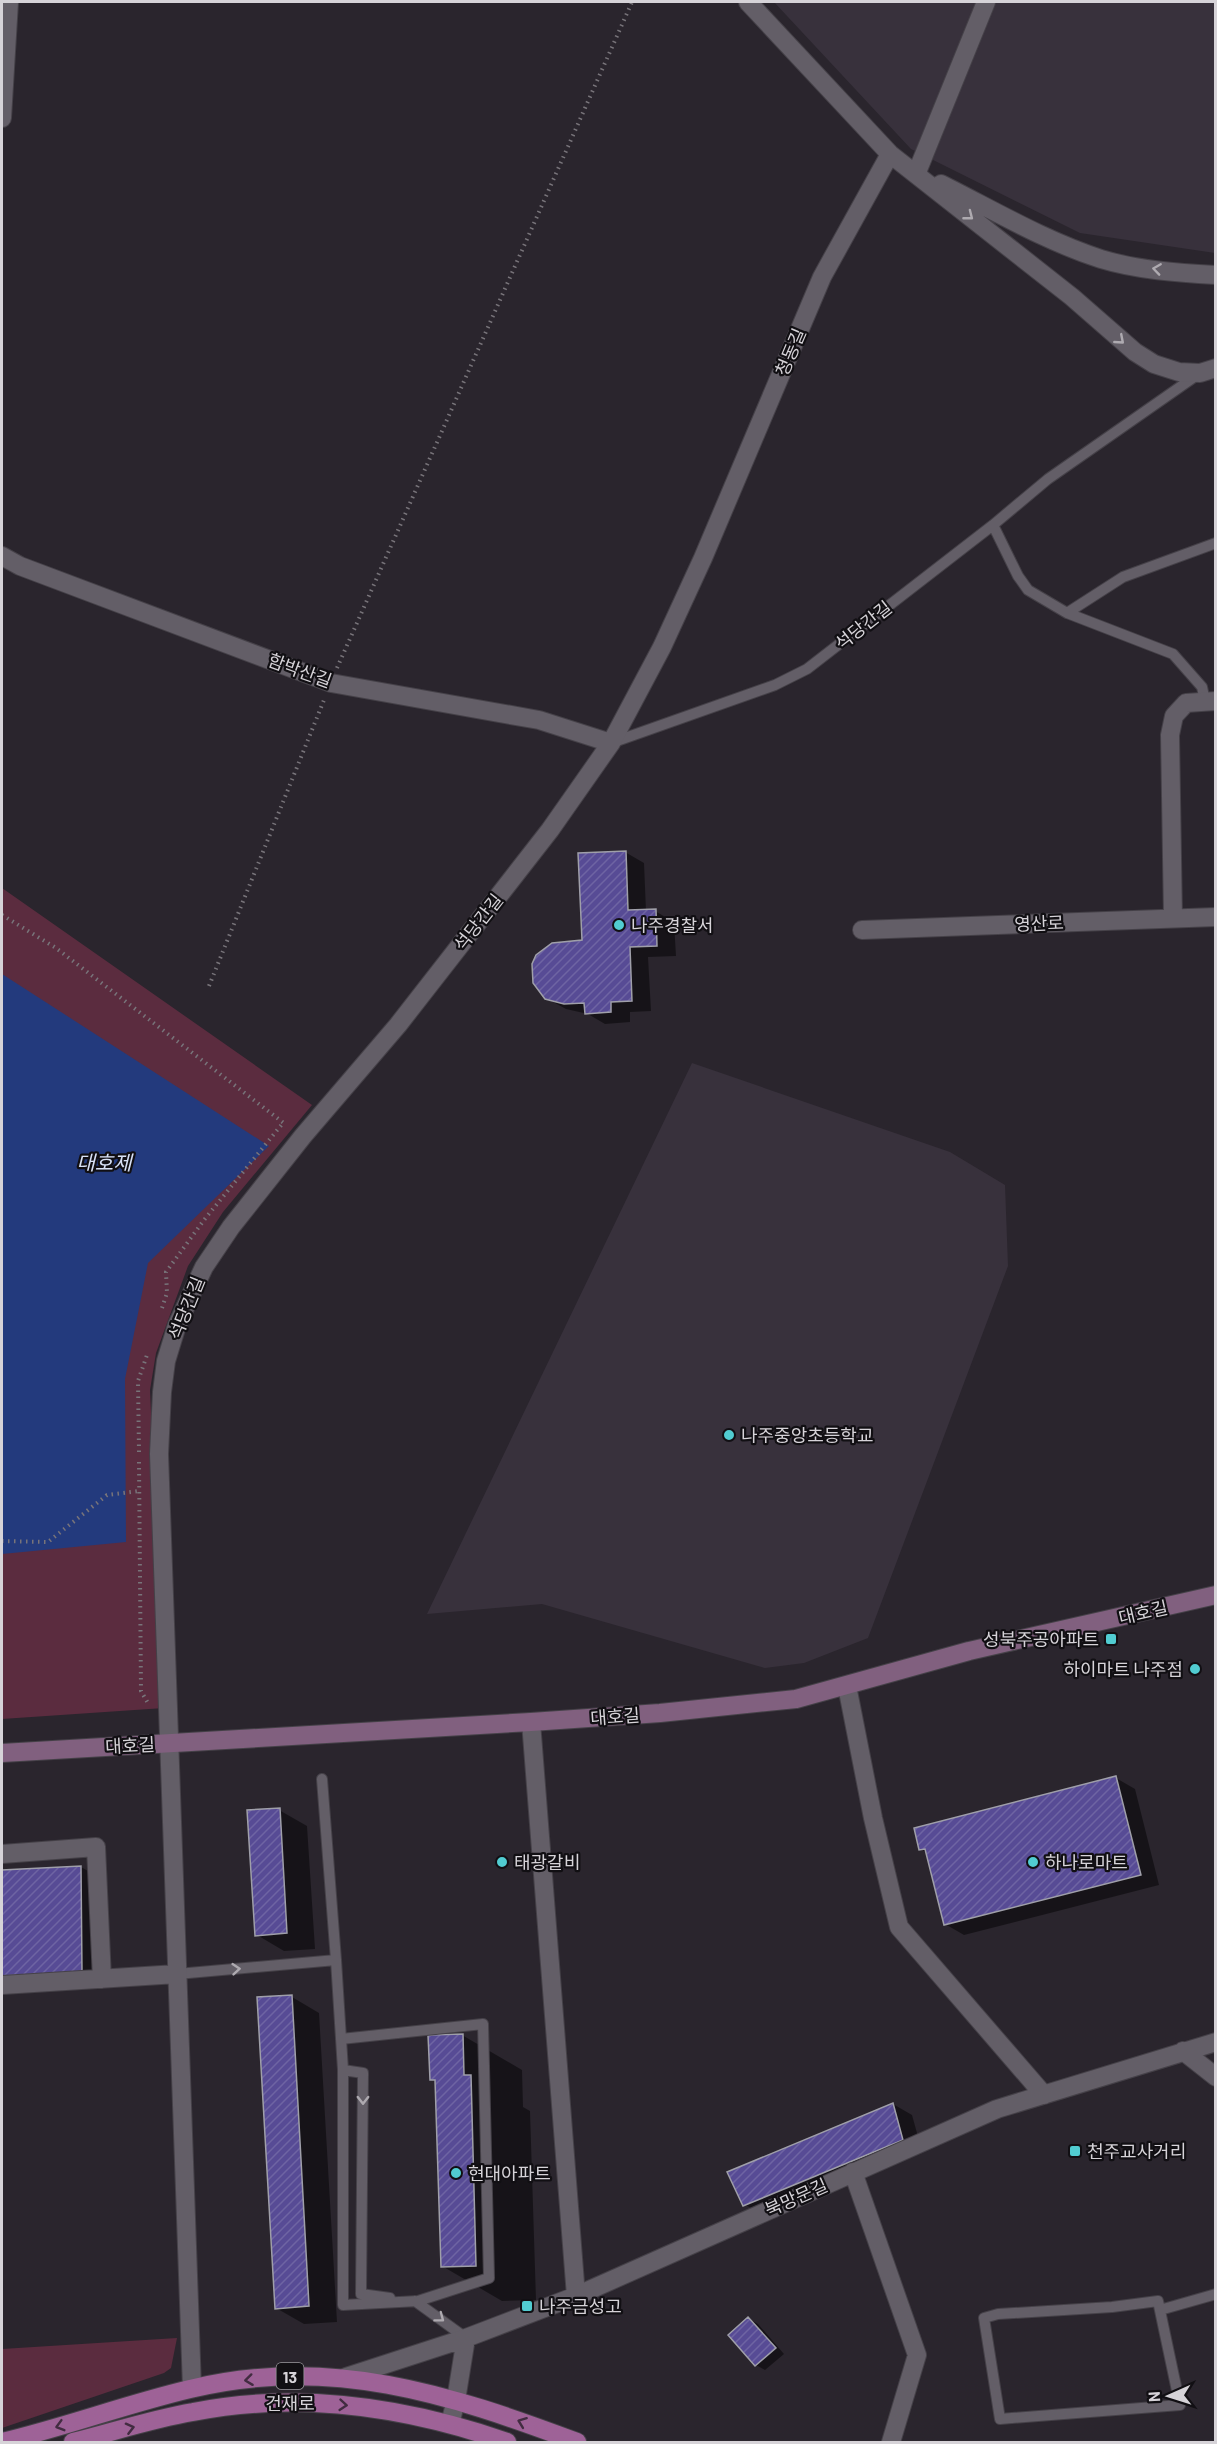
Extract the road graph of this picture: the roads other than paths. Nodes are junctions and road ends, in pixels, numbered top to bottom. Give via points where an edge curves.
1 (9, 2) edge
2 (748, 2) edge
3 (986, 2) edge
4 (2, 118) edge
5 (891, 154) junction
6 (917, 172) junction
7 (1215, 275) edge
8 (1208, 371) edge
9 (993, 525) junction
10 (1215, 543) edge
11 (2, 556) edge
12 (1067, 614) junction
13 (1210, 701) edge
14 (611, 743) junction
15 (1215, 917) edge
16 (1173, 918) junction
17 (862, 930) dead end
18 (1215, 1595) edge
19 (847, 1686) junction
20 (531, 1722) junction
21 (171, 1743) junction
22 (2, 1753) edge
23 (322, 1779) dead end
24 (2, 1854) edge
25 (336, 1960) junction
26 (177, 1974) junction
27 (102, 1979) junction
28 (2, 1985) edge
29 (341, 2039) junction
30 (1215, 2042) edge
31 (1183, 2051) junction
32 (343, 2070) junction
33 (1215, 2077) edge
34 (1044, 2095) junction
35 (853, 2172) junction
36 (1215, 2294) edge
37 (576, 2296) junction
38 (418, 2301) junction
39 (1160, 2310) junction
40 (466, 2338) junction
41 (346, 2377) junction
42 (192, 2388) junction
43 (456, 2400) junction
44 (450, 2424) junction
45 (2, 2442) edge
46 (73, 2442) edge
47 (507, 2442) edge
48 (577, 2442) edge
49 (891, 2442) edge

1 - 4 street
2 - 5 street
3 - 6 street
5 - 6 street
5 -> 8 street via 1072,297 1135,352 1179,372
5 - 14 street, 청동길 via 822,277 662,647
7 -> 6 street via 1150,268 1094,256
8 - 9 lane, 석당간길 via 1082,453
9 - 12 lane via 1028,590
9 - 14 lane, 석당간길 via 807,669 775,685
10 - 12 lane via 1123,577
11 - 14 street, 함박산길 via 331,683 539,720
12 - 13 lane via 1173,654
13 - 16 street via 1186,704 1174,716 1170,735
14 - 21 street, 석당간길 via 550,830 405,1016 231,1227 204,1267 177,1325 166,1360 159,1455
15 - 16 street, 영산로
16 - 17 street, 영산로
18 - 19 street, 대호길 via 969,1651
19 - 20 street, 대호길 via 796,1699
19 - 34 street via 898,1928
20 - 21 street, 대호길
20 - 37 street
21 - 22 street, 대호길
21 - 26 street, 석당간길
23 - 25 lane
24 - 27 street via 96,1847
26 -> 25 lane
25 - 29 lane
26 - 27 street
26 - 42 street, 석당간길
27 - 28 street
29 - 32 lane
29 - 38 lane via 483,2024 489,2278
30 - 31 street, 북망문길
31 - 33 street
31 - 34 street, 북망문길
32 -> 38 lane via 363,2073 362,2294
32 - 38 lane via 343,2306
34 - 35 street, 북망문길 via 997,2109
35 - 37 street, 북망문길
35 - 49 street via 917,2355
36 - 39 lane
37 - 40 street, 북망문길
38 -> 40 lane
39 - 39 lane via 1158,2301 984,2318 1000,2419 1180,2405
40 - 41 street, 건재로
40 - 43 street
41 -> 42 main road, 건재로 / 13 via 279,2377
41 - 43 main road, 건재로 / 13
42 -> 45 main road, 건재로 / 13
43 - 44 street
48 -> 43 main road, 건재로 / 13
46 -> 44 main road, 건재로 / 13 via 193,2412 264,2403 348,2405
44 - 47 main road, 건재로 / 13

